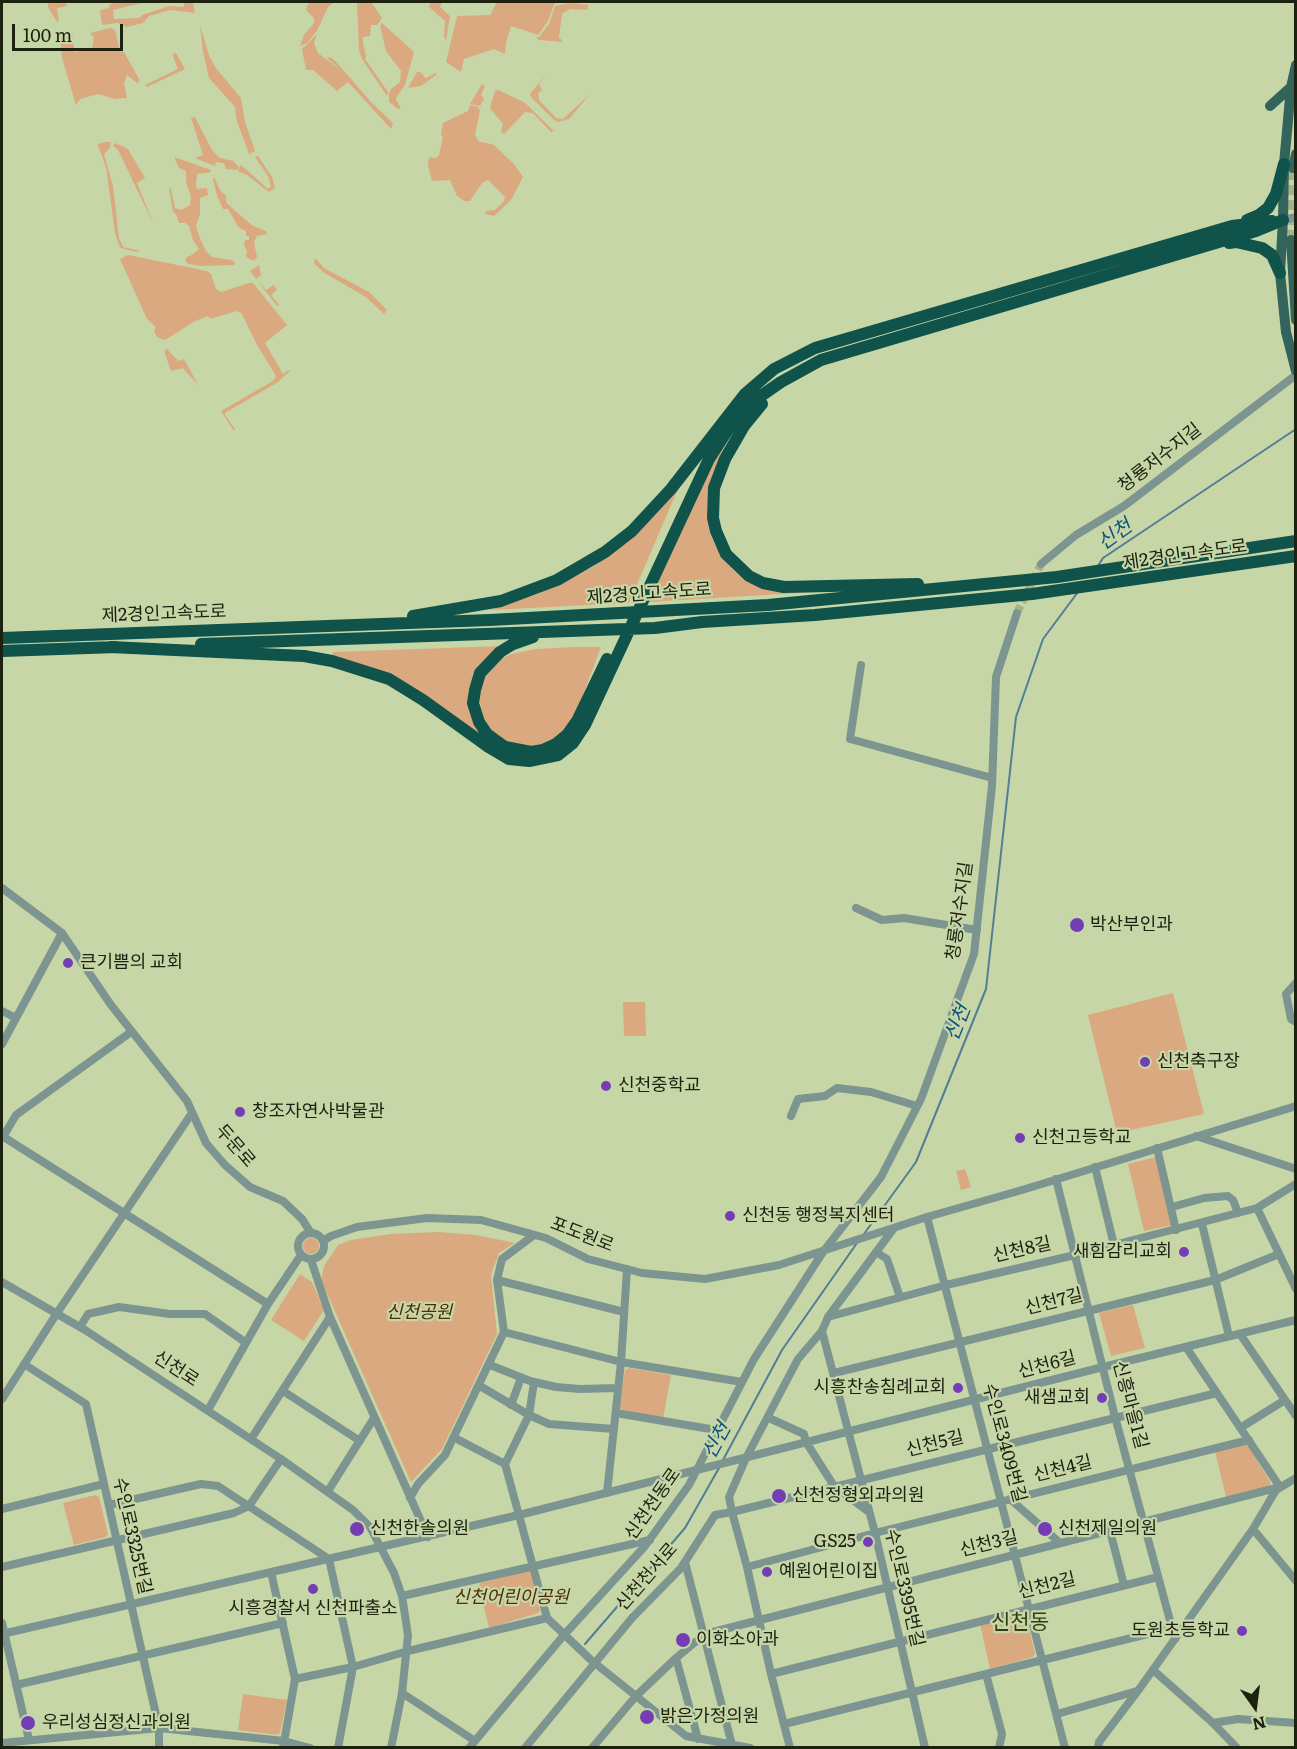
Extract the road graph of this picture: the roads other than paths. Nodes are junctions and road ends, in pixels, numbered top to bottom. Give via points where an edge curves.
1 (1296, 65) edge
2 (1291, 87) junction
3 (1270, 106) dead end
4 (1296, 154) edge
5 (1289, 166) junction
6 (1289, 218) edge
7 (1232, 226) junction
8 (1291, 240) dead end
9 (1192, 249) junction
10 (1280, 273) junction
11 (1296, 320) edge
12 (1296, 373) edge
13 (781, 382) junction
14 (715, 433) junction
15 (1296, 541) edge
16 (1296, 556) edge
17 (1041, 564) tunnel mouth
18 (986, 585) junction
19 (1017, 613) tunnel mouth
20 (364, 624) junction
21 (555, 632) junction
22 (2, 638) edge
23 (110, 647) junction
24 (2, 651) edge
25 (861, 665) dead end
26 (992, 778) junction
27 (2, 888) edge
28 (856, 908) dead end
29 (977, 930) junction
30 (62, 933) junction
31 (1296, 983) edge
32 (2, 1011) edge
33 (16, 1018) junction
34 (1296, 1022) edge
35 (131, 1032) junction
36 (2, 1044) edge
37 (917, 1106) junction
38 (1296, 1106) edge
39 (192, 1113) junction
40 (791, 1116) dead end
41 (1196, 1136) junction
42 (2, 1137) edge
43 (1157, 1148) junction
44 (1095, 1167) junction
45 (1296, 1169) edge
46 (1056, 1179) junction
47 (1296, 1184) edge
48 (1172, 1207) junction
49 (1257, 1208) junction
50 (124, 1213) junction
51 (1238, 1213) junction
52 (927, 1216) junction
53 (1202, 1224) junction
54 (892, 1228) junction
55 (1176, 1230) junction
56 (311, 1233) junction
57 (534, 1235) junction
58 (323, 1241) junction
59 (1114, 1245) junction
60 (826, 1251) junction
61 (876, 1252) junction
62 (1279, 1254) junction
63 (301, 1255) junction
64 (1075, 1255) junction
65 (311, 1260) junction
66 (627, 1269) junction
67 (1293, 1275) edge
68 (497, 1280) junction
69 (1215, 1280) junction
70 (2, 1282) edge
71 (945, 1285) junction
72 (1296, 1289) edge
73 (900, 1297) junction
74 (268, 1304) junction
75 (1089, 1310) junction
76 (624, 1312) junction
77 (57, 1313) junction
78 (330, 1317) junction
79 (828, 1317) junction
80 (1296, 1320) edge
81 (80, 1327) junction
82 (822, 1331) junction
83 (504, 1332) junction
84 (1240, 1334) junction
85 (1229, 1336) junction
86 (245, 1342) junction
87 (961, 1342) junction
88 (1186, 1347) junction
89 (621, 1362) junction
90 (24, 1364) junction
91 (490, 1365) junction
92 (1103, 1367) junction
93 (834, 1373) junction
94 (521, 1378) junction
95 (534, 1382) junction
96 (742, 1382) junction
97 (480, 1386) junction
98 (618, 1388) junction
99 (283, 1391) junction
100 (1217, 1393) junction
101 (2, 1399) edge
102 (976, 1400) junction
103 (1285, 1400) junction
104 (511, 1405) junction
105 (208, 1410) junction
106 (616, 1413) junction
107 (529, 1415) junction
108 (1296, 1416) edge
109 (374, 1418) junction
110 (769, 1418) junction
111 (1115, 1418) junction
112 (1240, 1428) junction
113 (614, 1429) junction
114 (717, 1430) junction
115 (850, 1432) junction
116 (455, 1438) junction
117 (251, 1439) junction
118 (1249, 1440) junction
119 (360, 1441) junction
120 (806, 1442) junction
121 (989, 1448) junction
122 (746, 1458) junction
123 (281, 1459) junction
124 (505, 1464) junction
125 (1130, 1469) junction
126 (696, 1470) junction
127 (1296, 1478) edge
128 (861, 1479) junction
129 (104, 1484) junction
130 (834, 1486) junction
131 (1280, 1487) junction
132 (328, 1491) junction
133 (607, 1493) junction
134 (410, 1498) junction
135 (1006, 1500) junction
136 (109, 1505) junction
137 (249, 1506) junction
138 (2, 1509) edge
139 (732, 1512) junction
140 (870, 1512) junction
141 (519, 1515) junction
142 (1144, 1522) junction
143 (1253, 1529) junction
144 (1110, 1531) junction
145 (875, 1533) junction
146 (428, 1537) junction
147 (650, 1540) junction
148 (117, 1541) junction
149 (1060, 1543) junction
150 (381, 1547) junction
151 (1016, 1554) junction
152 (329, 1559) junction
153 (685, 1562) junction
154 (2, 1567) edge
155 (533, 1568) junction
156 (747, 1568) junction
157 (271, 1572) junction
158 (1158, 1577) junction
159 (1296, 1581) edge
160 (1124, 1585) junction
161 (887, 1587) junction
162 (402, 1596) junction
163 (131, 1604) junction
164 (1030, 1607) junction
165 (547, 1618) junction
166 (759, 1621) junction
167 (2, 1623) edge
168 (283, 1623) junction
169 (1172, 1628) junction
170 (3, 1634) edge
171 (705, 1634) junction
172 (567, 1638) junction
173 (1175, 1639) junction
174 (899, 1641) junction
175 (408, 1651) junction
176 (143, 1656) junction
177 (676, 1658) junction
178 (1043, 1659) junction
179 (594, 1662) junction
180 (353, 1667) junction
181 (1153, 1671) junction
182 (771, 1674) junction
183 (986, 1674) junction
184 (295, 1679) junction
185 (16, 1685) junction
186 (1138, 1691) junction
187 (911, 1692) junction
188 (402, 1693) junction
189 (636, 1696) junction
190 (1057, 1714) junction
191 (1213, 1723) junction
192 (1296, 1723) edge
193 (784, 1724) junction
194 (159, 1728) junction
195 (686, 1737) junction
196 (698, 1739) junction
197 (29, 1740) junction
198 (2, 1743) edge
199 (284, 1744) edge
200 (472, 1744) edge
201 (732, 1745) junction
202 (159, 1748) edge
203 (310, 1748) edge
204 (338, 1748) edge
205 (391, 1748) edge
206 (525, 1748) edge
207 (592, 1748) edge
208 (682, 1748) edge
209 (750, 1748) edge
210 (790, 1748) edge
211 (925, 1748) edge
212 (999, 1748) edge
213 (1065, 1748) edge
214 (1098, 1748) edge
215 (1238, 1748) edge

1 - 2 main road
2 - 3 main road
2 - 5 main road
4 - 5 main road
5 - 6 main road
5 - 7 highway via 1268,208
6 - 7 highway
6 - 9 highway
6 - 10 main road
7 - 14 highway via 815,348 761,379 732,408
8 - 11 main road
9 - 10 highway via 1236,242 1262,248 1272,255
9 - 13 highway via 821,360
10 - 12 main road
12 - 17 street, 청룡저수지길 via 1124,506
13 - 18 highway via 744,426 714,488 716,531 726,554 737,566 763,583 784,587
13 - 23 highway via 758,398 729,428 709,459 585,725 558,754 529,761 509,759 389,679 332,661 304,656
14 - 20 highway via 632,531 557,580 501,601
14 - 21 highway via 577,721 567,735 543,750 505,747 487,734 479,722 473,703 480,673 513,644
15 - 18 highway, 제2경인고속도로
16 - 21 highway, 제2경인고속도로 via 1012,596 655,628
18 - 20 highway, 제2경인고속도로 via 768,605
19 - 26 street, 청룡저수지길 via 996,677
20 - 22 highway, 제2경인고속도로
21 - 23 highway, 제2경인고속도로
23 - 24 highway, 제2경인고속도로
25 - 26 street via 850,739
26 - 29 street, 청룡저수지길
27 - 30 street, 두문로
28 - 29 street via 882,920 904,918
29 - 37 street, 청룡저수지길 via 974,954
30 - 33 street
30 - 35 street, 두문로
31 - 34 street via 1286,994 1291,1019
32 - 33 street
33 - 36 street
35 - 39 street, 두문로 via 187,1101
35 - 42 street via 16,1115
37 - 40 street via 871,1092 837,1088 825,1096 798,1099
37 - 60 street, 청룡저수지길 via 881,1177
38 - 41 street
39 - 50 street
39 - 56 street, 두문로 via 206,1143 225,1165 250,1187 282,1201
41 - 43 street
41 - 45 street
42 - 50 street
43 - 44 street
43 - 48 street
44 - 46 street
44 - 59 street
46 - 52 street
46 - 64 street, 신흥마을1길
47 - 49 street, 신천8길
48 - 51 street via 1204,1197 1228,1197
48 - 55 street
49 - 51 street, 신천8길
49 - 62 street
50 - 74 street
50 - 77 street
51 - 53 street, 신천8길
52 - 54 street
52 - 71 street, 수인로3409번길
53 - 55 street, 신천8길
53 - 69 street
54 - 60 street, 포도원로
54 - 61 street
55 - 59 street, 신천8길
56 - 58 street
56 - 63 street via 299,1241
57 - 58 street, 포도원로 via 481,1220 427,1218 357,1227
57 - 66 street, 포도원로 via 588,1259
57 - 68 street via 502,1259
58 - 65 street via 321,1255
59 - 64 street, 신천8길
60 - 66 street, 포도원로 via 779,1265 705,1279
60 - 96 street, 신천천동로
61 - 73 street via 887,1259
61 - 79 street
62 - 67 street
62 - 69 street, 신천7길
63 - 65 street
63 - 74 street
64 - 71 street, 신천8길
64 - 75 street, 신흥마을1길
65 - 78 street
66 - 76 street
67 - 72 street
68 - 76 street
68 - 83 street
69 - 75 street, 신천7길
69 - 85 street
70 - 77 street, 신천로
71 - 73 street, 신천8길
71 - 87 street, 수인로3409번길
73 - 79 street, 신천8길
74 - 86 street
75 - 87 street, 신천7길
75 - 92 street, 신흥마을1길
76 - 89 street
77 - 81 street, 신천로
77 - 90 street
78 - 99 street
78 - 109 street
79 - 82 street
80 - 84 street, 신천6길
81 - 86 street via 88,1314 119,1306 170,1314 205,1314
81 - 105 street, 신천로
82 - 93 street, 수인로3395번길
82 - 110 street via 798,1359
83 - 89 street
83 - 91 street
84 - 85 street, 신천6길
84 - 103 street
85 - 88 street, 신천6길
86 - 105 street
87 - 93 street, 신천7길
87 - 102 street, 수인로3409번길
88 - 92 street, 신천6길
88 - 100 street
89 - 96 street
89 - 98 street
90 - 101 street
90 - 129 street, 수인로3325번길 via 86,1404
91 - 94 street
91 - 97 street
92 - 102 street, 신천6길
92 - 111 street, 신흥마을1길
93 - 115 street, 수인로3395번길
94 - 95 street
94 - 104 street
95 - 98 street via 580,1389
95 - 107 street
96 - 114 street, 신천천동로
97 - 104 street
97 - 116 street
98 - 106 street
99 - 117 street
99 - 119 street
100 - 111 street, 신천5길
100 - 112 street
102 - 115 street, 신천6길
102 - 121 street, 수인로3409번길
103 - 108 street
103 - 112 street
104 - 107 street
105 - 117 street, 신천로
106 - 113 street
106 - 114 street
107 - 113 street via 549,1424
107 - 124 street
109 - 119 street
109 - 134 street
110 - 120 street via 804,1434
110 - 122 street
111 - 121 street, 신천5길
111 - 125 street, 신흥마을1길
112 - 118 street
113 - 133 street
114 - 126 street, 신천천동로
115 - 120 street, 신천6길
115 - 128 street, 수인로3395번길
116 - 124 street
116 - 134 street
117 - 123 street, 신천로
118 - 125 street, 신천4길
118 - 131 street
119 - 132 street
120 - 122 street, 신천6길
120 - 130 street
121 - 128 street, 신천5길
121 - 135 street, 수인로3409번길
122 - 126 street, 신천6길
122 - 139 street via 729,1497
123 - 132 street, 신천로
123 - 137 street
124 - 141 street
125 - 135 street, 신천4길
125 - 142 street, 신흥마을1길
126 - 133 street, 신천6길
126 - 147 street, 신천천동로
127 - 131 street
128 - 130 street, 신천5길
128 - 140 street, 수인로3395번길
129 - 136 street, 수인로3325번길
129 - 138 street
130 - 139 street, 신천5길
130 - 140 street
131 - 142 street, 신천3길
131 - 143 street
132 - 150 street, 신천로 via 370,1527
133 - 141 street, 신천6길
134 - 146 street
135 - 145 street, 신천4길
135 - 149 street
135 - 151 street, 수인로3409번길
136 - 137 street via 201,1484 218,1486
136 - 148 street, 수인로3325번길
137 - 148 street
137 - 152 street
139 - 153 street, 신천천서로 via 715,1515
139 - 156 street
140 - 145 street, 수인로3395번길
141 - 146 street, 신천6길
141 - 155 street
142 - 144 street, 신천3길
142 - 158 street, 신흥마을1길
143 - 159 street
143 - 173 street
144 - 149 street, 신천3길
144 - 160 street
145 - 156 street, 신천4길
145 - 161 street, 수인로3395번길
146 - 150 street, 신천6길
147 - 155 street
147 - 172 street, 신천천동로
148 - 154 street
148 - 163 street, 수인로3325번길
149 - 151 street, 신천3길
150 - 152 street, 신천6길
150 - 162 street, 신천로
151 - 161 street, 신천3길
151 - 164 street, 수인로3409번길
152 - 157 street, 신천6길
152 - 180 street
153 - 171 street
153 - 179 street, 신천천서로
155 - 162 street
155 - 165 street
156 - 166 street
157 - 163 street, 신천6길
157 - 168 street
158 - 160 street, 신천2길
158 - 169 street, 신흥마을1길
160 - 164 street, 신천2길
161 - 166 street, 신천3길
161 - 174 street, 수인로3395번길
162 - 175 street, 신천로
163 - 170 street, 신천6길
163 - 176 street, 수인로3325번길
164 - 174 street, 신천2길
164 - 178 street, 수인로3409번길
165 - 172 street
165 - 175 street
166 - 171 street, 신천3길
166 - 182 street
167 - 170 street
168 - 176 street
168 - 184 street
169 - 173 street, 신흥마을1길
169 - 178 street
170 - 185 street
171 - 177 street, 신천3길
171 - 201 street
172 - 179 street
172 - 200 street, 신천천동로
173 - 181 street
174 - 182 street, 신천2길
174 - 187 street, 수인로3395번길
175 - 180 street
175 - 188 street, 신천로
176 - 185 street
176 - 194 street, 수인로3325번길
177 - 189 street, 신천3길
177 - 196 street
178 - 183 street
178 - 190 street, 수인로3409번길
179 - 189 street
179 - 206 street, 신천천서로
180 - 184 street
180 - 204 street
181 - 186 street
181 - 191 street
182 - 193 street
183 - 187 street
183 - 212 street via 1002,1734
184 - 199 street
185 - 197 street
186 - 190 street
186 - 214 street
187 - 193 street
187 - 211 street, 수인로3395번길
188 - 200 street
188 - 205 street, 신천로
189 - 195 street
189 - 207 street, 신천3길
190 - 213 street, 수인로3409번길
191 - 192 street via 1238,1719
191 - 215 street
193 - 210 street
194 - 197 street
194 - 199 street
194 - 202 street, 수인로3325번길
195 - 196 street
195 - 208 street
196 - 201 street
197 - 198 street
199 - 203 street
201 - 209 street

